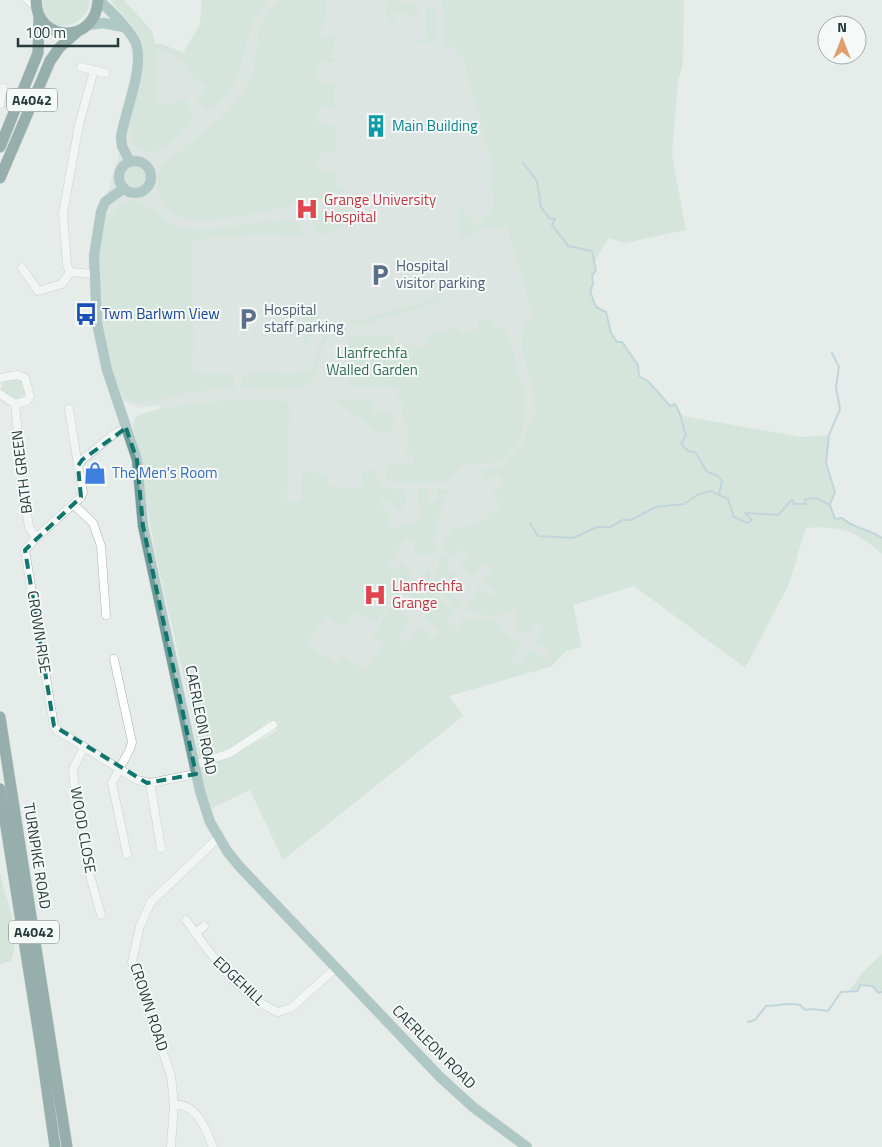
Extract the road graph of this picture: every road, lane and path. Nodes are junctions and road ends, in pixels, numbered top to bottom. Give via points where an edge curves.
1 (98, 0) edge
2 (35, 6) edge
3 (88, 25) junction
4 (124, 27) junction
5 (77, 32) junction
6 (81, 67) dead end
7 (94, 70) junction
8 (106, 73) dead end
9 (3, 88) dead end
10 (0, 104) edge
11 (0, 147) edge
12 (130, 162) junction
13 (0, 178) edge
14 (124, 188) junction
15 (22, 268) dead end
16 (70, 272) junction
17 (93, 274) junction
18 (0, 378) edge
19 (0, 394) edge
20 (15, 404) junction
21 (69, 409) dead end
22 (126, 428) junction
23 (78, 466) junction
24 (73, 504) junction
25 (36, 538) junction
26 (106, 615) dead end
27 (114, 659) dead end
28 (0, 717) edge
29 (273, 725) dead end
30 (84, 747) junction
31 (119, 768) junction
32 (195, 770) junction
33 (150, 782) junction
34 (0, 789) edge
35 (218, 838) junction
36 (162, 848) dead end
37 (127, 854) dead end
38 (101, 916) dead end
39 (186, 920) dead end
40 (204, 926) dead end
41 (196, 933) junction
42 (336, 968) junction
43 (174, 1104) junction
44 (55, 1147) edge
45 (67, 1147) edge
46 (171, 1147) edge
47 (213, 1147) edge
48 (527, 1147) edge

1 - 3 highway via 94,18
1 - 4 main road
2 - 5 highway via 46,26 66,34
2 - 11 highway, A4042 via 38,54
3 - 4 main road via 103,23
3 - 5 highway
4 - 12 main road via 136,42 138,54 122,132 122,146
5 - 13 highway, A4042 via 50,61
6 - 7 street
7 - 8 street
7 - 16 street via 79,126 63,213
9 - 10 street
12 - 14 main road via 120,174
12 - 14 main road via 148,167 150,183 138,193
14 - 17 main road, CAERLEON ROAD via 105,202 100,212
15 - 16 street via 38,291 62,284
16 - 17 street
17 - 22 main road, CAERLEON ROAD via 100,344
18 - 20 street via 17,375 25,378 30,396 27,401
19 - 20 street
20 - 25 street, BATH GREEN via 25,503 29,527
21 - 23 street
22 - 23 street via 114,434
22 - 32 main road, CAERLEON ROAD via 137,460 143,526
23 - 24 street, CROWN RISE via 83,492
24 - 25 street, CROWN RISE
24 - 26 street via 94,523 101,546
25 - 30 street, CROWN RISE via 26,550 54,726
27 - 31 street via 132,742
28 - 45 highway, TURNPIKE ROAD / A4042
29 - 32 street via 230,753
30 - 31 street, CROWN RISE
30 - 38 street, WOOD CLOSE via 74,769 74,782 87,865
31 - 33 street, CROWN RISE via 137,780
31 - 37 street via 112,782
32 - 33 street
32 - 35 main road, CAERLEON ROAD via 206,811
33 - 36 street
34 - 44 highway, TURNPIKE ROAD / A4042
35 - 42 main road, CAERLEON ROAD via 240,867
35 - 43 street, CROWN ROAD via 151,902 140,926 132,962 171,1076
39 - 41 street, EDGEHILL
40 - 41 street
41 - 42 street, EDGEHILL via 213,957 246,991 267,1008 278,1012 291,1008
42 - 48 main road, CAERLEON ROAD via 440,1077 473,1107
43 - 46 street, CROWN ROAD
43 - 47 street via 192,1109

